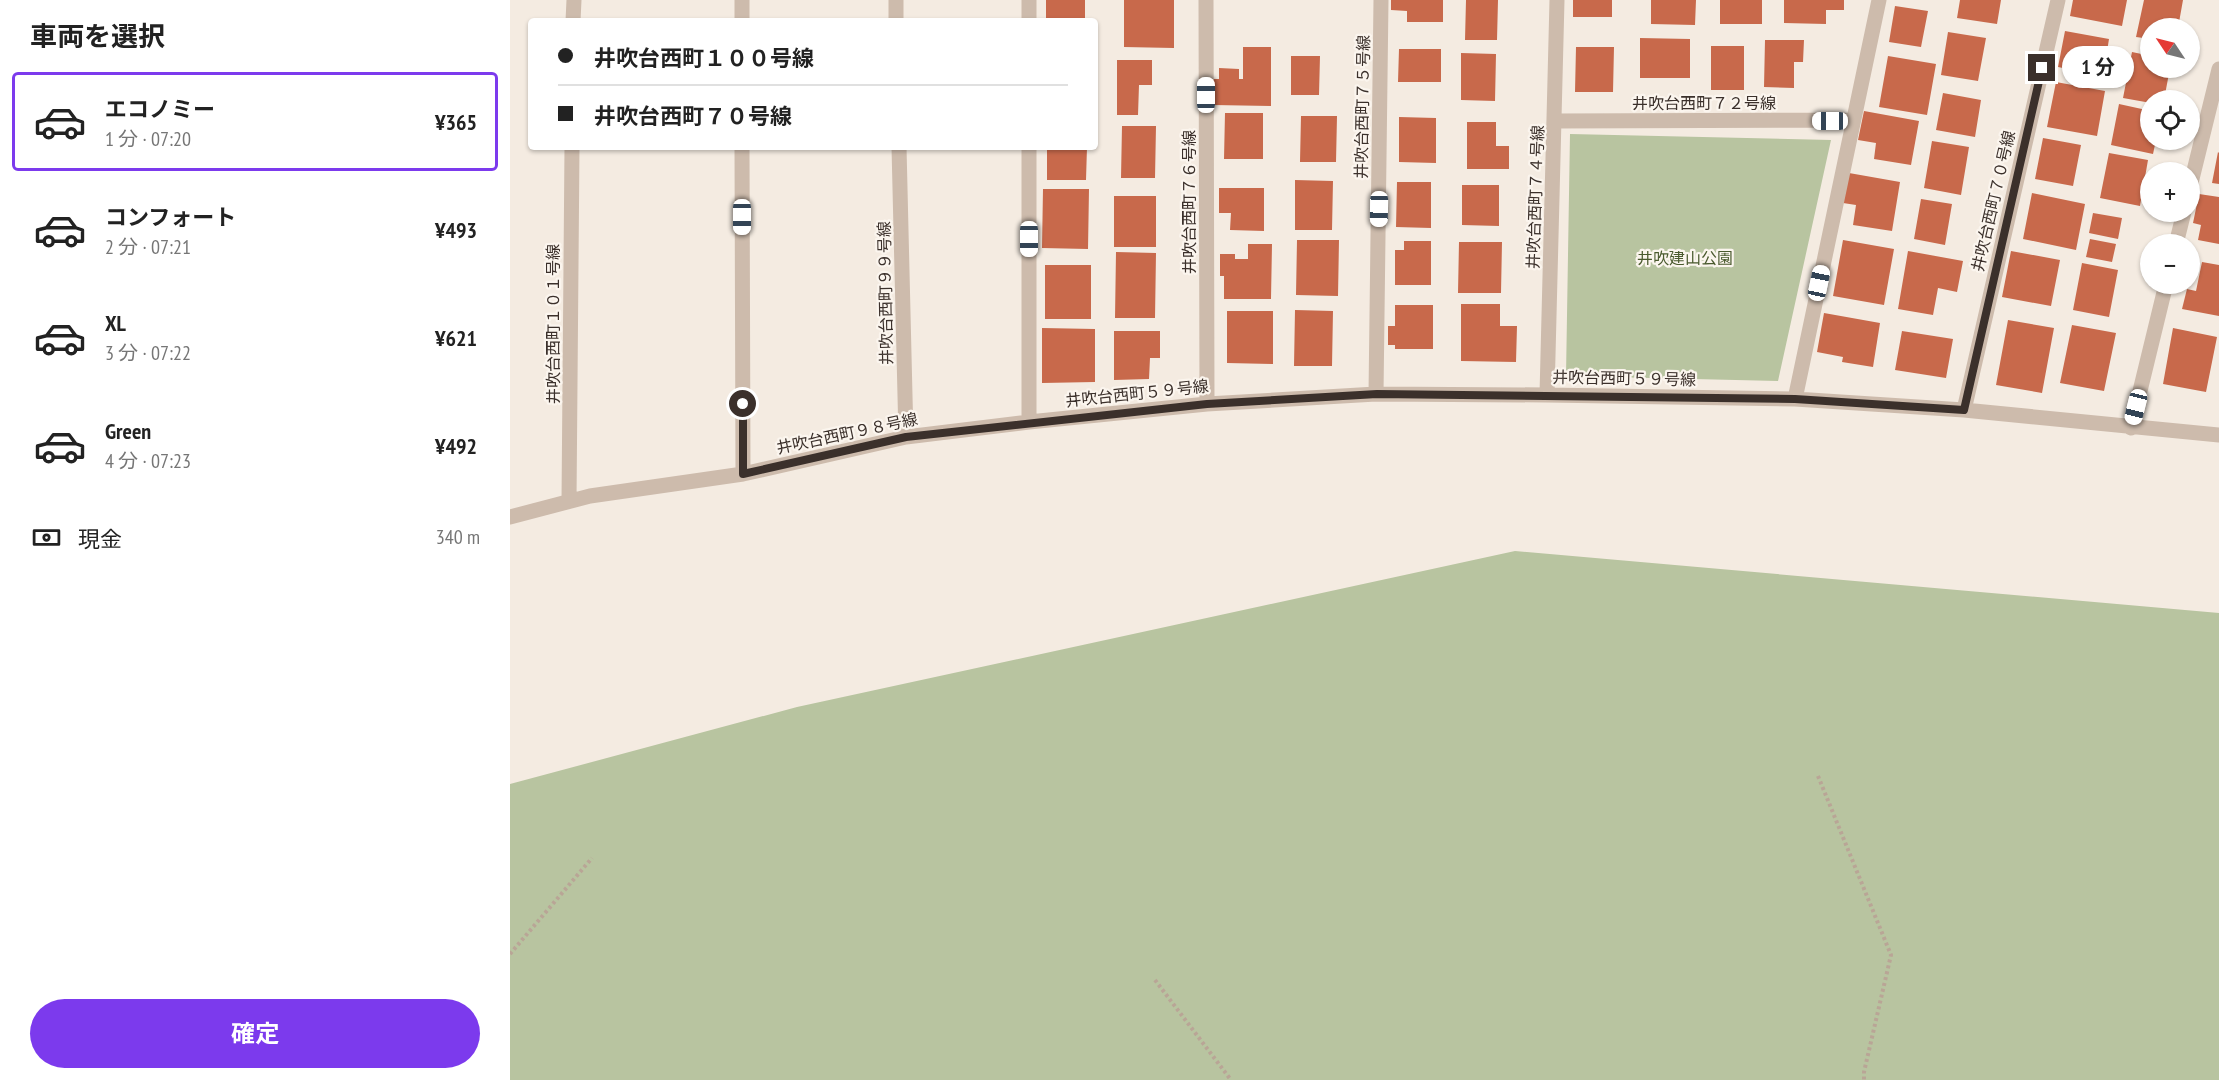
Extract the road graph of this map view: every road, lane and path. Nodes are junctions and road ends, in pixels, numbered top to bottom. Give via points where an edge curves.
1 (574, 0) edge
2 (742, 0) edge
3 (896, 0) edge
4 (1029, 0) edge
5 (1206, 0) edge
6 (1382, 0) edge
7 (1557, 0) edge
8 (1879, 0) edge
9 (2058, 0) edge
10 (573, 18) edge
11 (742, 18) edge
12 (896, 18) edge
13 (1029, 18) edge
14 (2219, 69) edge
15 (1853, 120) junction
16 (1555, 121) junction
17 (572, 150) edge
18 (742, 150) edge
19 (899, 150) edge
20 (1029, 150) edge
21 (2196, 162) edge
22 (2164, 294) edge
23 (1377, 394) junction
24 (1547, 395) junction
25 (1795, 399) junction
26 (1207, 404) junction
27 (1964, 410) junction
28 (1029, 422) junction
29 (2131, 428) junction
30 (2219, 435) edge
31 (906, 437) junction
32 (743, 474) junction
33 (569, 501) junction
34 (510, 517) edge
35 (1818, 776) dead end
36 (592, 858) dead end
37 (510, 954) edge
38 (1155, 980) dead end
39 (1231, 1080) edge
40 (1864, 1080) edge

1 - 10 street
2 - 11 street
3 - 12 street
4 - 13 street
5 - 26 street, 井吹台西町７６号線
6 - 23 street, 井吹台西町７５号線
7 - 16 street, 井吹台西町７４号線
8 - 15 street
9 - 27 street, 井吹台西町７０号線
14 - 21 street
15 - 16 street, 井吹台西町７２号線
15 - 25 street
16 - 24 street, 井吹台西町７４号線
17 - 33 street, 井吹台西町１０１号線
18 - 32 street
19 - 31 street, 井吹台西町９９号線
20 - 28 street
22 - 29 street
23 - 24 street, 井吹台西町５９号線
23 - 26 street, 井吹台西町５９号線
24 - 25 street, 井吹台西町５９号線
25 - 27 street, 井吹台西町５９号線
26 - 28 street, 井吹台西町５９号線
27 - 29 street, 井吹台西町５９号線
28 - 31 street, 井吹台西町９８号線
29 - 30 street, 井吹台西町５９号線
31 - 32 street, 井吹台西町９８号線
32 - 33 street, 井吹台西町９８号線
33 - 34 street, 井吹台西町９８号線
35 - 40 path via 1891,955
36 - 37 path
38 - 39 path

